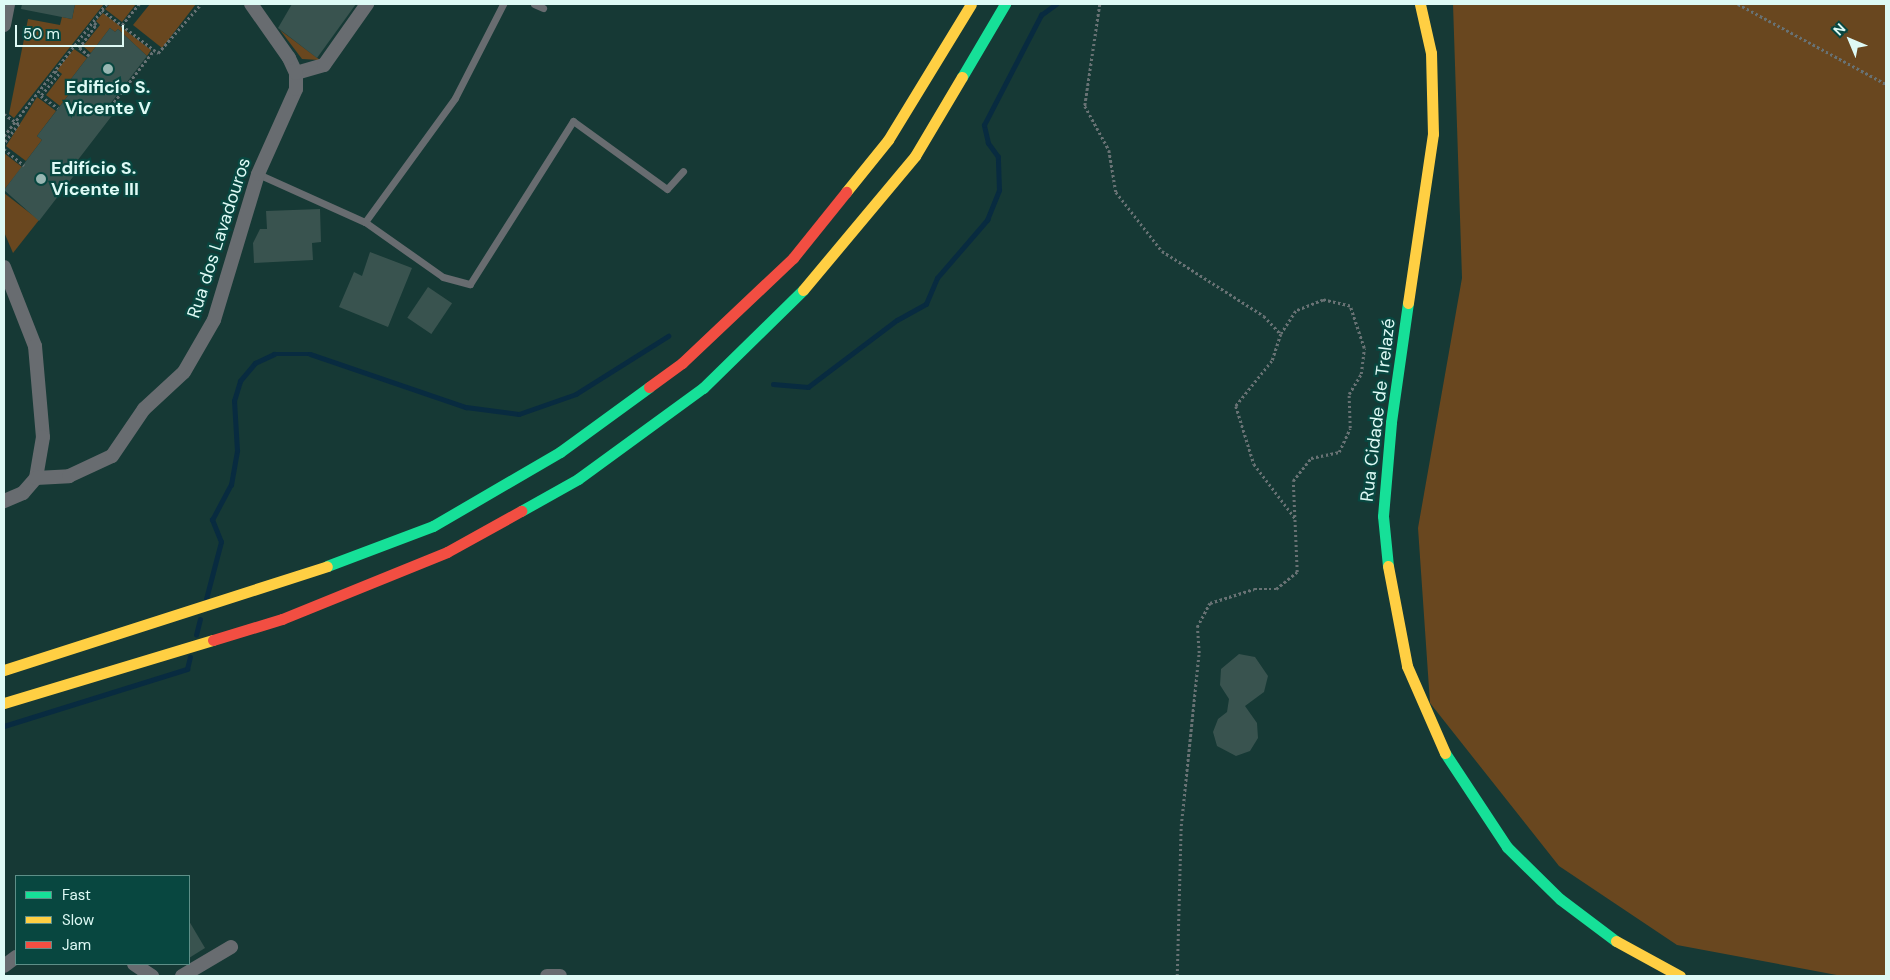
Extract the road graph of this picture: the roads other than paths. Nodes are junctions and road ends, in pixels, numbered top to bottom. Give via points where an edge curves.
1 (251, 4) edge
2 (367, 4) edge
3 (503, 4) edge
4 (534, 4) edge
5 (971, 4) edge
6 (1005, 4) edge
7 (1420, 4) edge
8 (6, 8) edge
9 (543, 8) dead end
10 (4, 25) edge
11 (296, 73) junction
12 (683, 172) dead end
13 (258, 174) junction
14 (365, 222) junction
15 (5, 270) edge
16 (36, 478) junction
17 (4, 501) edge
18 (4, 670) edge
19 (4, 703) edge
20 (231, 947) dead end
21 (15, 958) edge
22 (4, 966) edge
23 (182, 976) edge
24 (547, 976) edge
25 (560, 976) edge
26 (1680, 976) edge

1 - 11 street
2 - 11 street via 324,65
3 - 14 lane via 455,98
4 - 9 lane
5 - 18 main road via 876,154 793,258 682,363 560,452 433,526 271,587
6 - 19 main road via 915,156 816,278 703,388 578,479 447,552 282,618
7 - 26 main road, Rua Cidade de Trelazé via 1431,53 1433,134 1391,422 1383,516 1390,590 1407,666 1432,730 1467,791 1507,847 1560,899 1618,942
8 - 10 street
11 - 13 street, Rua dos Lavadouros via 291,106
12 - 14 lane via 667,189 573,121 470,284 442,277
13 - 14 lane
13 - 16 street, Rua dos Lavadouros via 214,320 184,372 144,408 112,456 69,476
15 - 16 street via 35,346 43,437
16 - 17 street via 23,493
20 - 23 street
21 - 22 street
24 - 25 street

